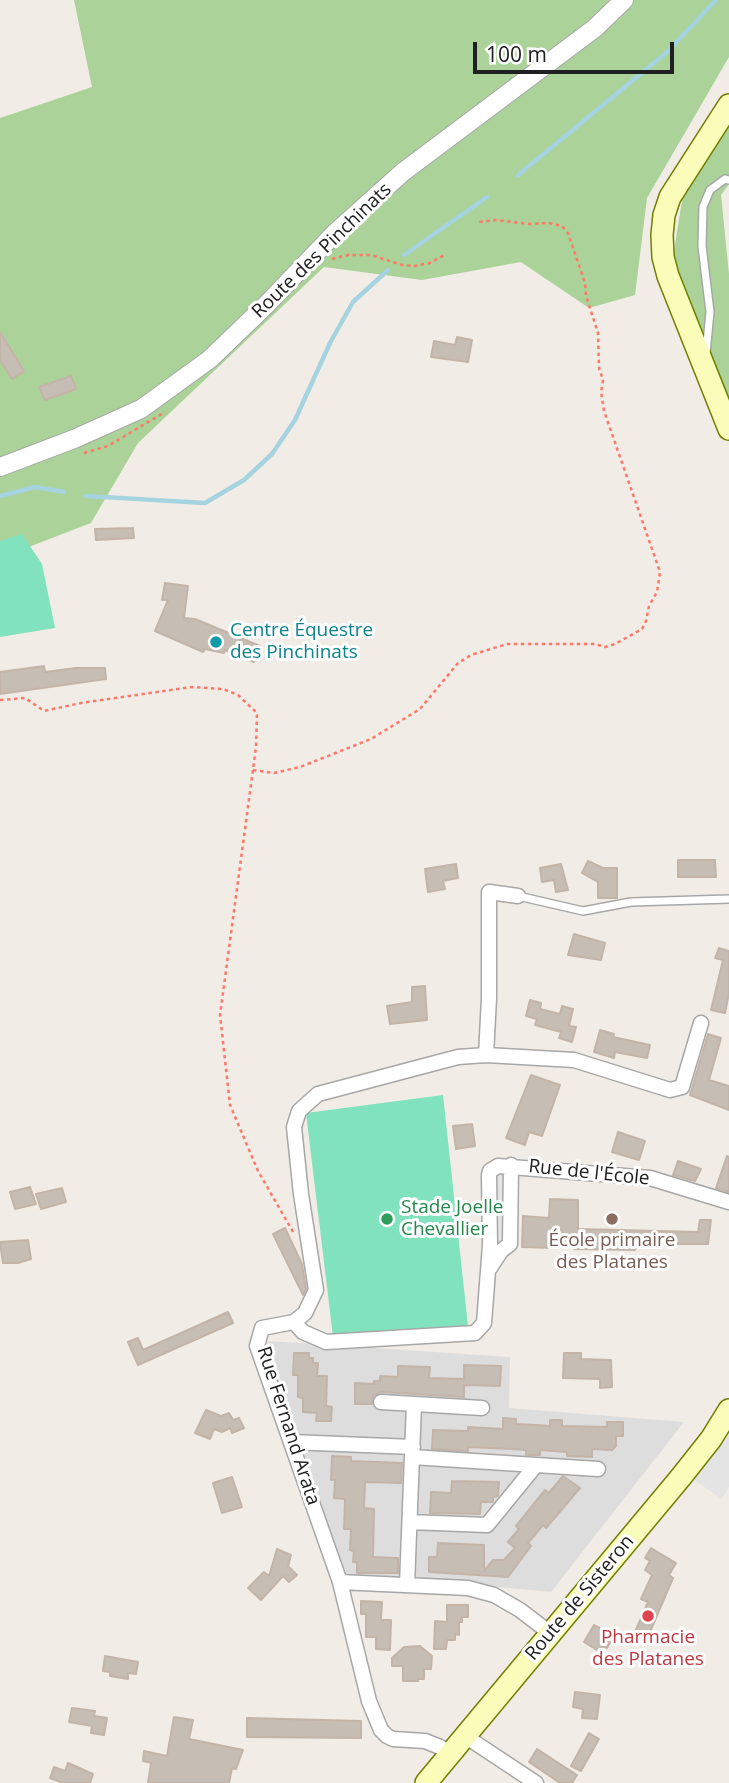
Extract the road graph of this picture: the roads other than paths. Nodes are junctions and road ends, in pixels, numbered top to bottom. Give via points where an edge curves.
1 (624, 0) edge
2 (729, 105) edge
3 (729, 180) edge
4 (704, 369) junction
5 (729, 429) edge
6 (0, 467) edge
7 (518, 896) joint
8 (729, 899) edge
9 (701, 1023) dead end
10 (486, 1055) junction
11 (511, 1165) junction
12 (729, 1202) edge
13 (487, 1272) junction
14 (294, 1322) junction
15 (381, 1402) dead end
16 (414, 1404) junction
17 (482, 1408) dead end
18 (729, 1410) edge
19 (291, 1442) junction
20 (413, 1452) junction
21 (536, 1465) junction
22 (598, 1469) dead end
23 (410, 1521) junction
24 (340, 1582) junction
25 (407, 1585) junction
26 (550, 1633) junction
27 (465, 1736) junction
28 (450, 1754) junction
29 (426, 1783) edge
30 (536, 1783) edge

1 - 6 street, Route des Pinchinats via 595,28 403,172 335,233 210,359 141,409
2 - 4 main road via 670,197 663,225 668,276
3 - 4 lane via 710,190 703,207 702,246 710,312
4 - 5 main road
7 - 8 lane via 583,911 631,902
7 - 10 street via 489,892
9 - 10 street via 682,1087 670,1090 574,1060
10 - 14 street via 458,1057 318,1094 299,1111 294,1127 316,1290 305,1313
11 - 12 street, Rue de l'École via 650,1178
11 - 13 street via 510,1244
11 - 13 street, Rue de l'École via 490,1171
13 - 14 street via 484,1323 475,1333 326,1342 303,1332
14 - 19 street, Rue Fernand Arata via 262,1328 257,1346
15 - 16 street
16 - 17 street
16 - 20 street
18 - 26 main road, Route de Sisteron via 684,1473
19 - 20 street
19 - 24 street, Rue Fernand Arata
20 - 21 street
20 - 23 street
21 - 22 street
21 - 23 street via 487,1525
23 - 25 street
24 - 25 street
24 - 28 street, Rue Fernand Arata via 369,1701 381,1730 393,1739 425,1741
25 - 26 street via 468,1588 494,1595
26 - 27 main road, Route de Sisteron
27 - 28 main road, Route de Sisteron
27 - 30 street
28 - 29 main road, Route de Sisteron

